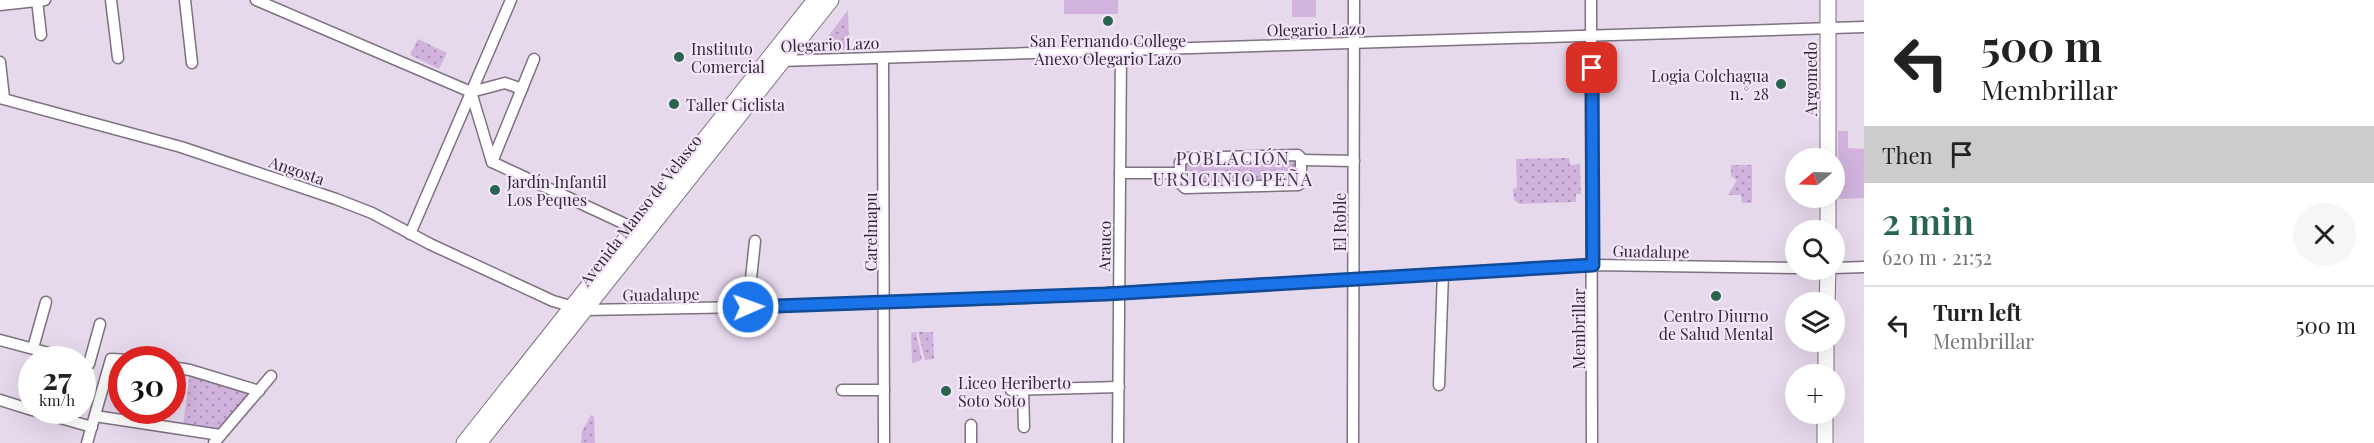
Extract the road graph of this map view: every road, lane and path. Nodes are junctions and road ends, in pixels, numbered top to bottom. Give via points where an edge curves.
1 (40, 0) edge
2 (111, 0) edge
3 (185, 0) edge
4 (256, 0) edge
5 (511, 0) edge
6 (815, 0) edge
7 (831, 0) edge
8 (1354, 0) edge
9 (1592, 0) edge
10 (1828, 0) edge
11 (0, 6) edge
12 (1864, 27) edge
13 (1828, 28) junction
14 (1592, 34) junction
15 (41, 35) dead end
16 (1353, 43) junction
17 (1122, 49) junction
18 (118, 58) dead end
19 (884, 58) junction
20 (534, 59) dead end
21 (776, 61) junction
22 (0, 62) edge
23 (192, 63) dead end
24 (522, 90) junction
25 (471, 92) junction
26 (2, 98) edge
27 (1828, 148) edge
28 (1301, 160) junction
29 (1354, 160) junction
30 (492, 162) junction
31 (1120, 173) junction
32 (1180, 173) junction
33 (640, 231) junction
34 (410, 234) junction
35 (755, 241) dead end
36 (1593, 265) junction
37 (1864, 267) edge
38 (1785, 268) edge
39 (1845, 268) edge
40 (1443, 273) junction
41 (1354, 278) junction
42 (1118, 293) junction
43 (46, 302) dead end
44 (884, 303) junction
45 (748, 307) junction
46 (577, 309) junction
47 (100, 324) dead end
48 (0, 340) edge
49 (25, 346) edge
50 (34, 346) edge
51 (92, 346) edge
52 (186, 369) edge
53 (108, 371) edge
54 (271, 376) dead end
55 (1439, 385) dead end
56 (1119, 387) junction
57 (842, 390) dead end
58 (884, 390) junction
59 (1011, 390) dead end
60 (1023, 390) junction
61 (259, 391) junction
62 (0, 400) edge
63 (18, 406) edge
64 (96, 412) edge
65 (96, 422) edge
66 (92, 424) edge
67 (1825, 424) edge
68 (971, 425) dead end
69 (1024, 427) dead end
70 (217, 439) edge
71 (87, 443) edge
72 (464, 443) edge
73 (479, 443) edge
74 (884, 443) edge
75 (971, 443) edge
76 (1118, 443) edge
77 (1353, 443) edge
78 (1592, 443) edge
79 (1825, 443) edge

1 - 11 street
1 - 15 street
2 - 18 street
3 - 23 street
4 - 25 street
5 - 25 street
6 - 21 main road, Avenida Manso de Velasco
7 - 21 main road, Avenida Manso de Velasco
8 - 16 street, El Roble
9 - 14 street, Membrillar
10 - 13 main road, Argomedo
12 - 13 street, Olegario Lazo
13 - 14 street, Olegario Lazo
13 - 27 main road, Argomedo
14 - 16 street, Olegario Lazo
14 - 36 street, Membrillar
16 - 17 street, Olegario Lazo
16 - 29 street, El Roble
17 - 19 street, Olegario Lazo
17 - 31 street, Arauco
19 - 21 street, Olegario Lazo
19 - 44 street, Carelmapu
20 - 24 street
21 - 33 main road, Avenida Manso de Velasco
22 - 26 street
24 - 25 street via 505,83
24 - 30 street
25 - 30 street
25 - 34 street
26 - 34 street, Angosta via 172,145 310,190 372,213
28 - 29 street
28 - 32 street via 1298,155 1184,158
28 - 32 street via 1298,185 1185,188 1180,183
29 - 41 street, El Roble
30 - 33 street
31 - 32 street
31 - 42 street, Arauco
33 - 46 main road, Avenida Manso de Velasco
34 - 46 street, Angosta
35 - 45 street
36 - 38 street, Guadalupe
36 - 40 street, Guadalupe
36 - 78 street, Membrillar
37 - 39 street
40 - 41 street, Guadalupe
40 - 55 street
41 - 42 street, Guadalupe
41 - 77 street, El Roble
42 - 44 street, Guadalupe
42 - 56 street, Arauco
43 - 50 street
44 - 45 street, Guadalupe
44 - 58 street, Carelmapu
45 - 46 street, Guadalupe
46 - 72 main road, Avenida Manso de Velasco
46 - 73 main road, Avenida Manso de Velasco
47 - 51 street
48 - 49 street
52 - 61 street
53 - 64 street
54 - 61 street
56 - 60 street
56 - 76 street, Arauco
57 - 58 street
58 - 74 street, Carelmapu
59 - 60 street
60 - 69 street
61 - 70 street
62 - 63 street
65 - 70 street
66 - 71 street
67 - 79 main road
68 - 75 street

